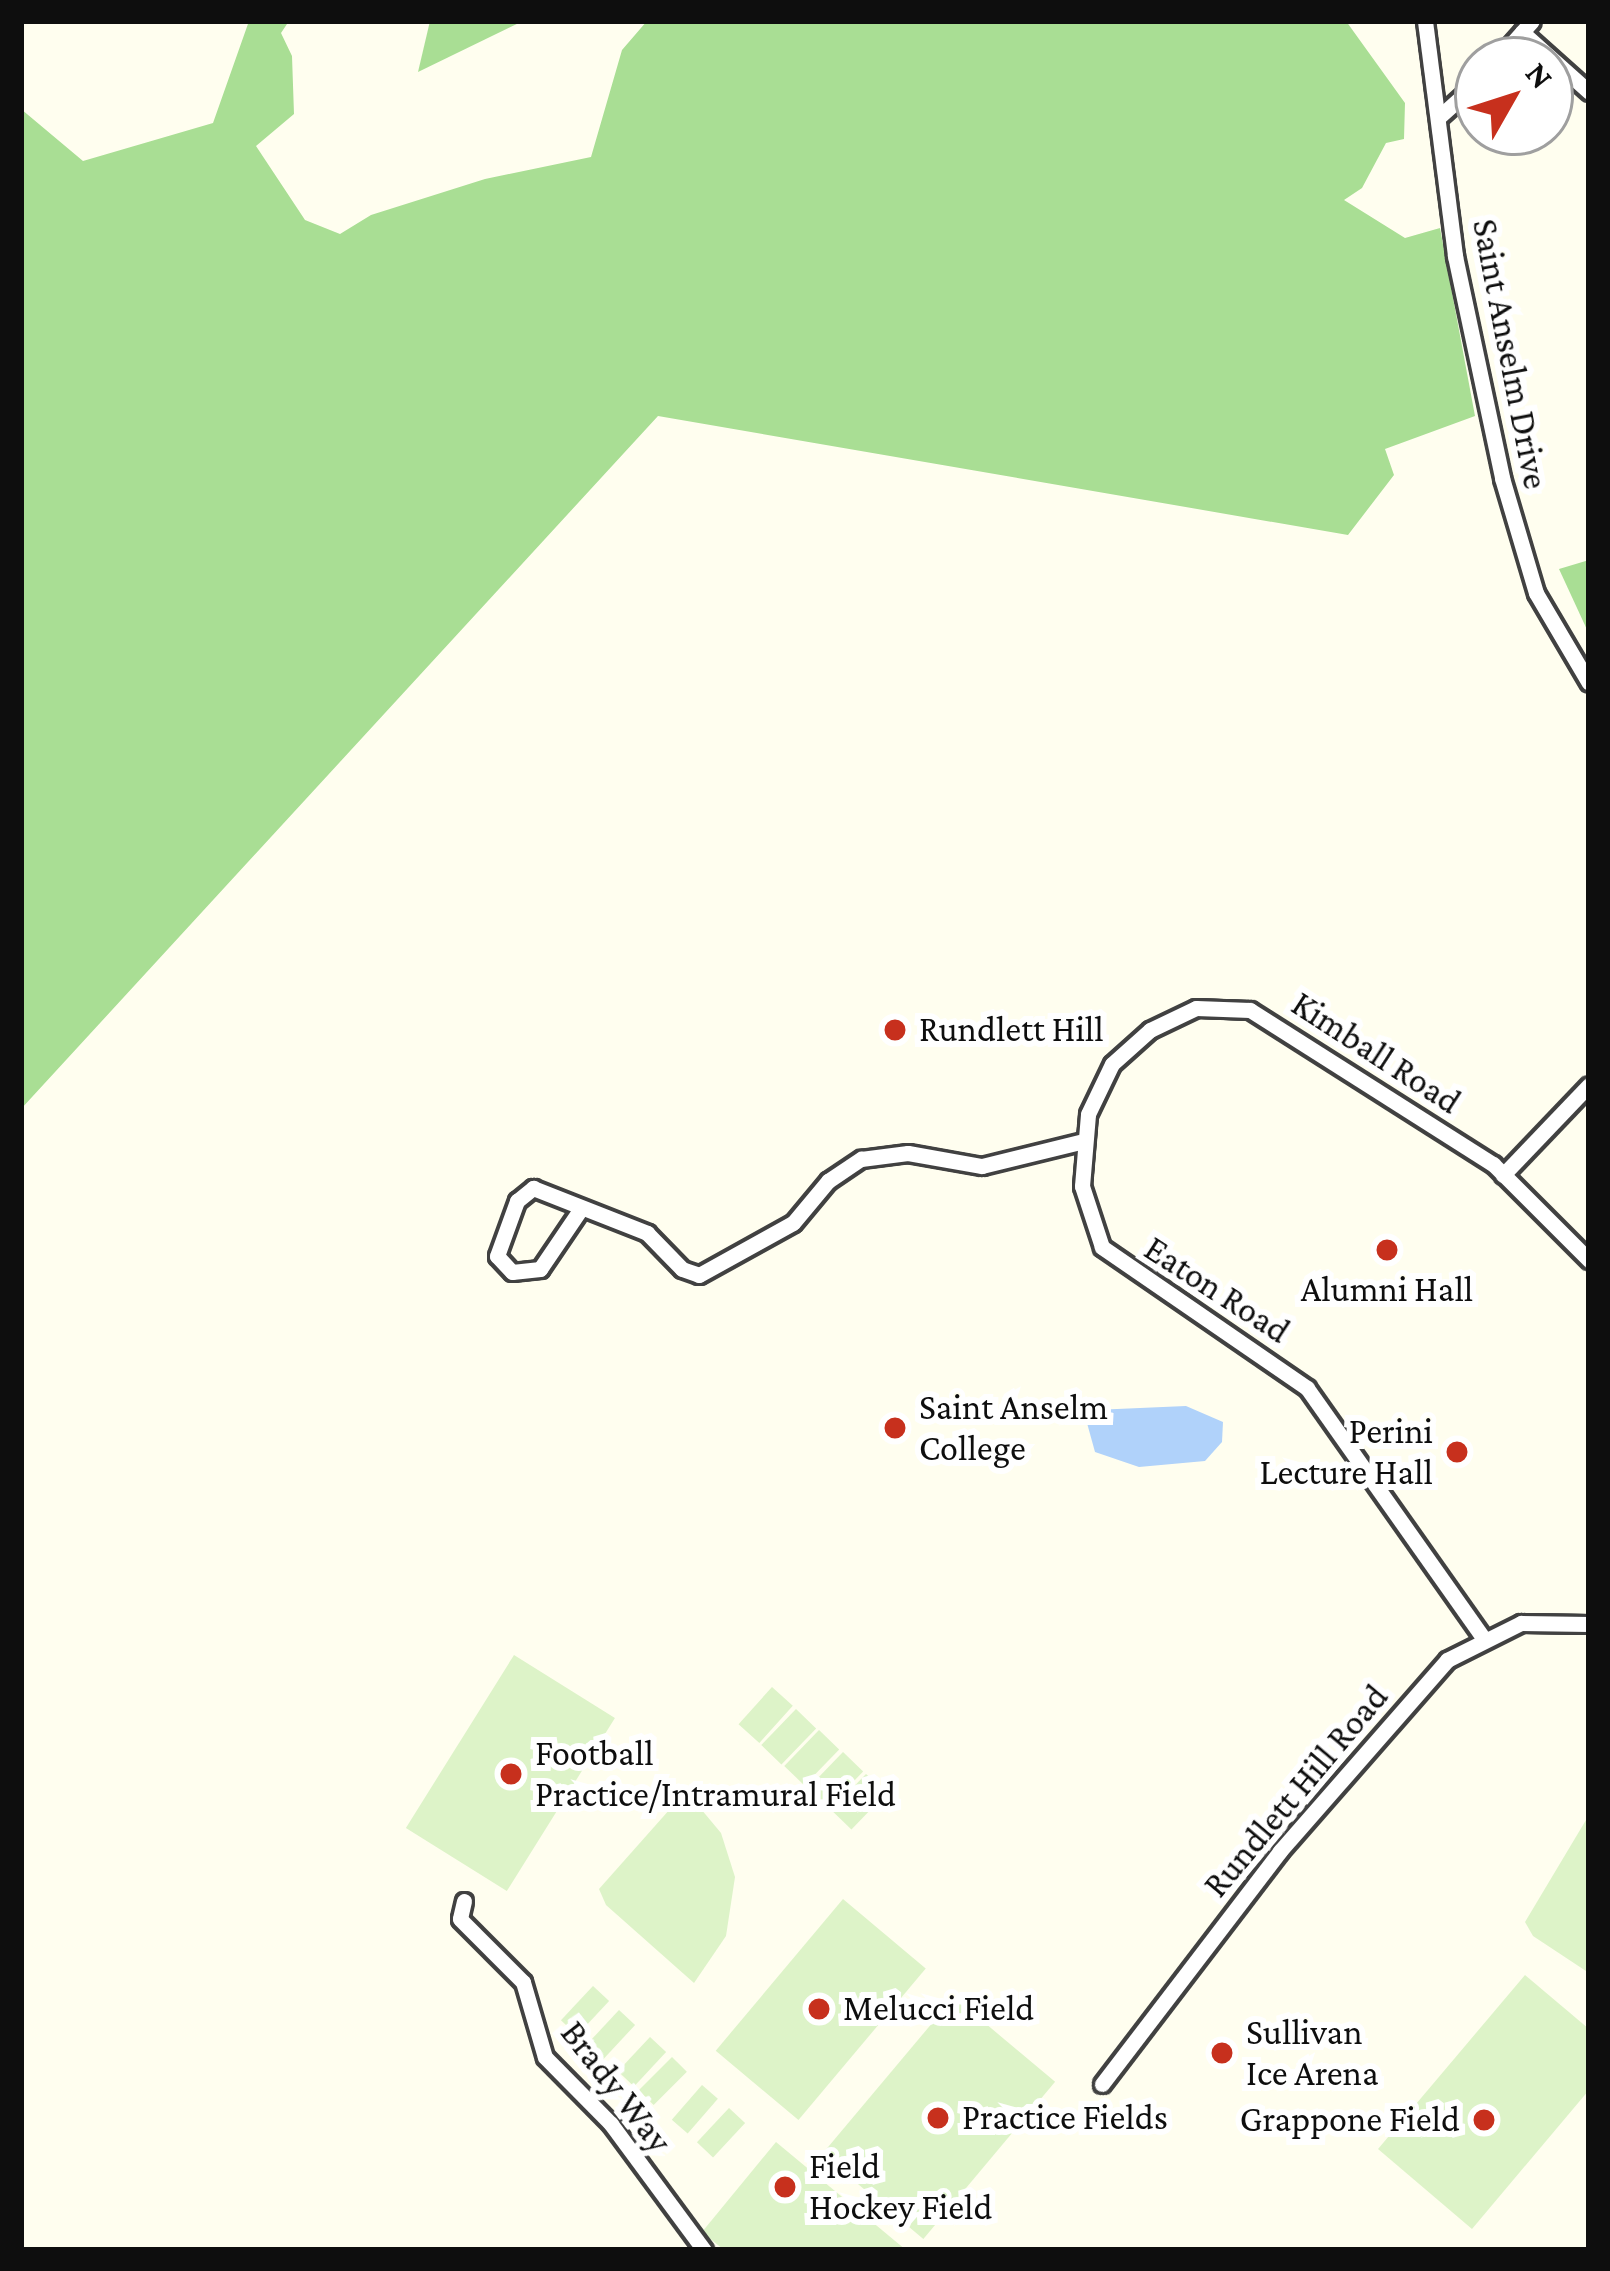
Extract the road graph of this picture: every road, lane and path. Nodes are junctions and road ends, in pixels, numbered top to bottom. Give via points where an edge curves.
1 (1425, 21) edge
2 (1527, 27) edge
3 (1589, 92) edge
4 (1454, 104) edge
5 (1439, 117) junction
6 (1589, 683) edge
7 (1589, 1085) edge
8 (1080, 1142) junction
9 (1503, 1175) junction
10 (580, 1210) junction
11 (1589, 1260) edge
12 (1589, 1624) edge
13 (1484, 1639) junction
14 (464, 1901) dead end
15 (1102, 2084) dead end
16 (704, 2250) edge

1 - 5 street, Saint Anselm Drive
2 - 3 street
4 - 5 street
5 - 6 street, Saint Anselm Drive via 1462,296 1522,552 1546,614
7 - 9 street
8 - 9 street, Kimball Road via 1104,1077 1138,1038 1187,1011 1236,1007 1277,1023
8 - 10 street via 982,1166 908,1153 861,1159 828,1180 793,1223 700,1275 682,1269 647,1233
8 - 13 street, Eaton Road via 1085,1204 1102,1247 1307,1388
9 - 11 street, Kimball Road
10 - 10 street via 545,1189 529,1190 497,1240 497,1256 512,1272 540,1269
12 - 13 street, Rundlett Hill Road via 1521,1623
13 - 15 street, Rundlett Hill Road via 1455,1654 1280,1851
14 - 16 street, Brady Way via 460,1919 523,1982 545,2057 620,2137

